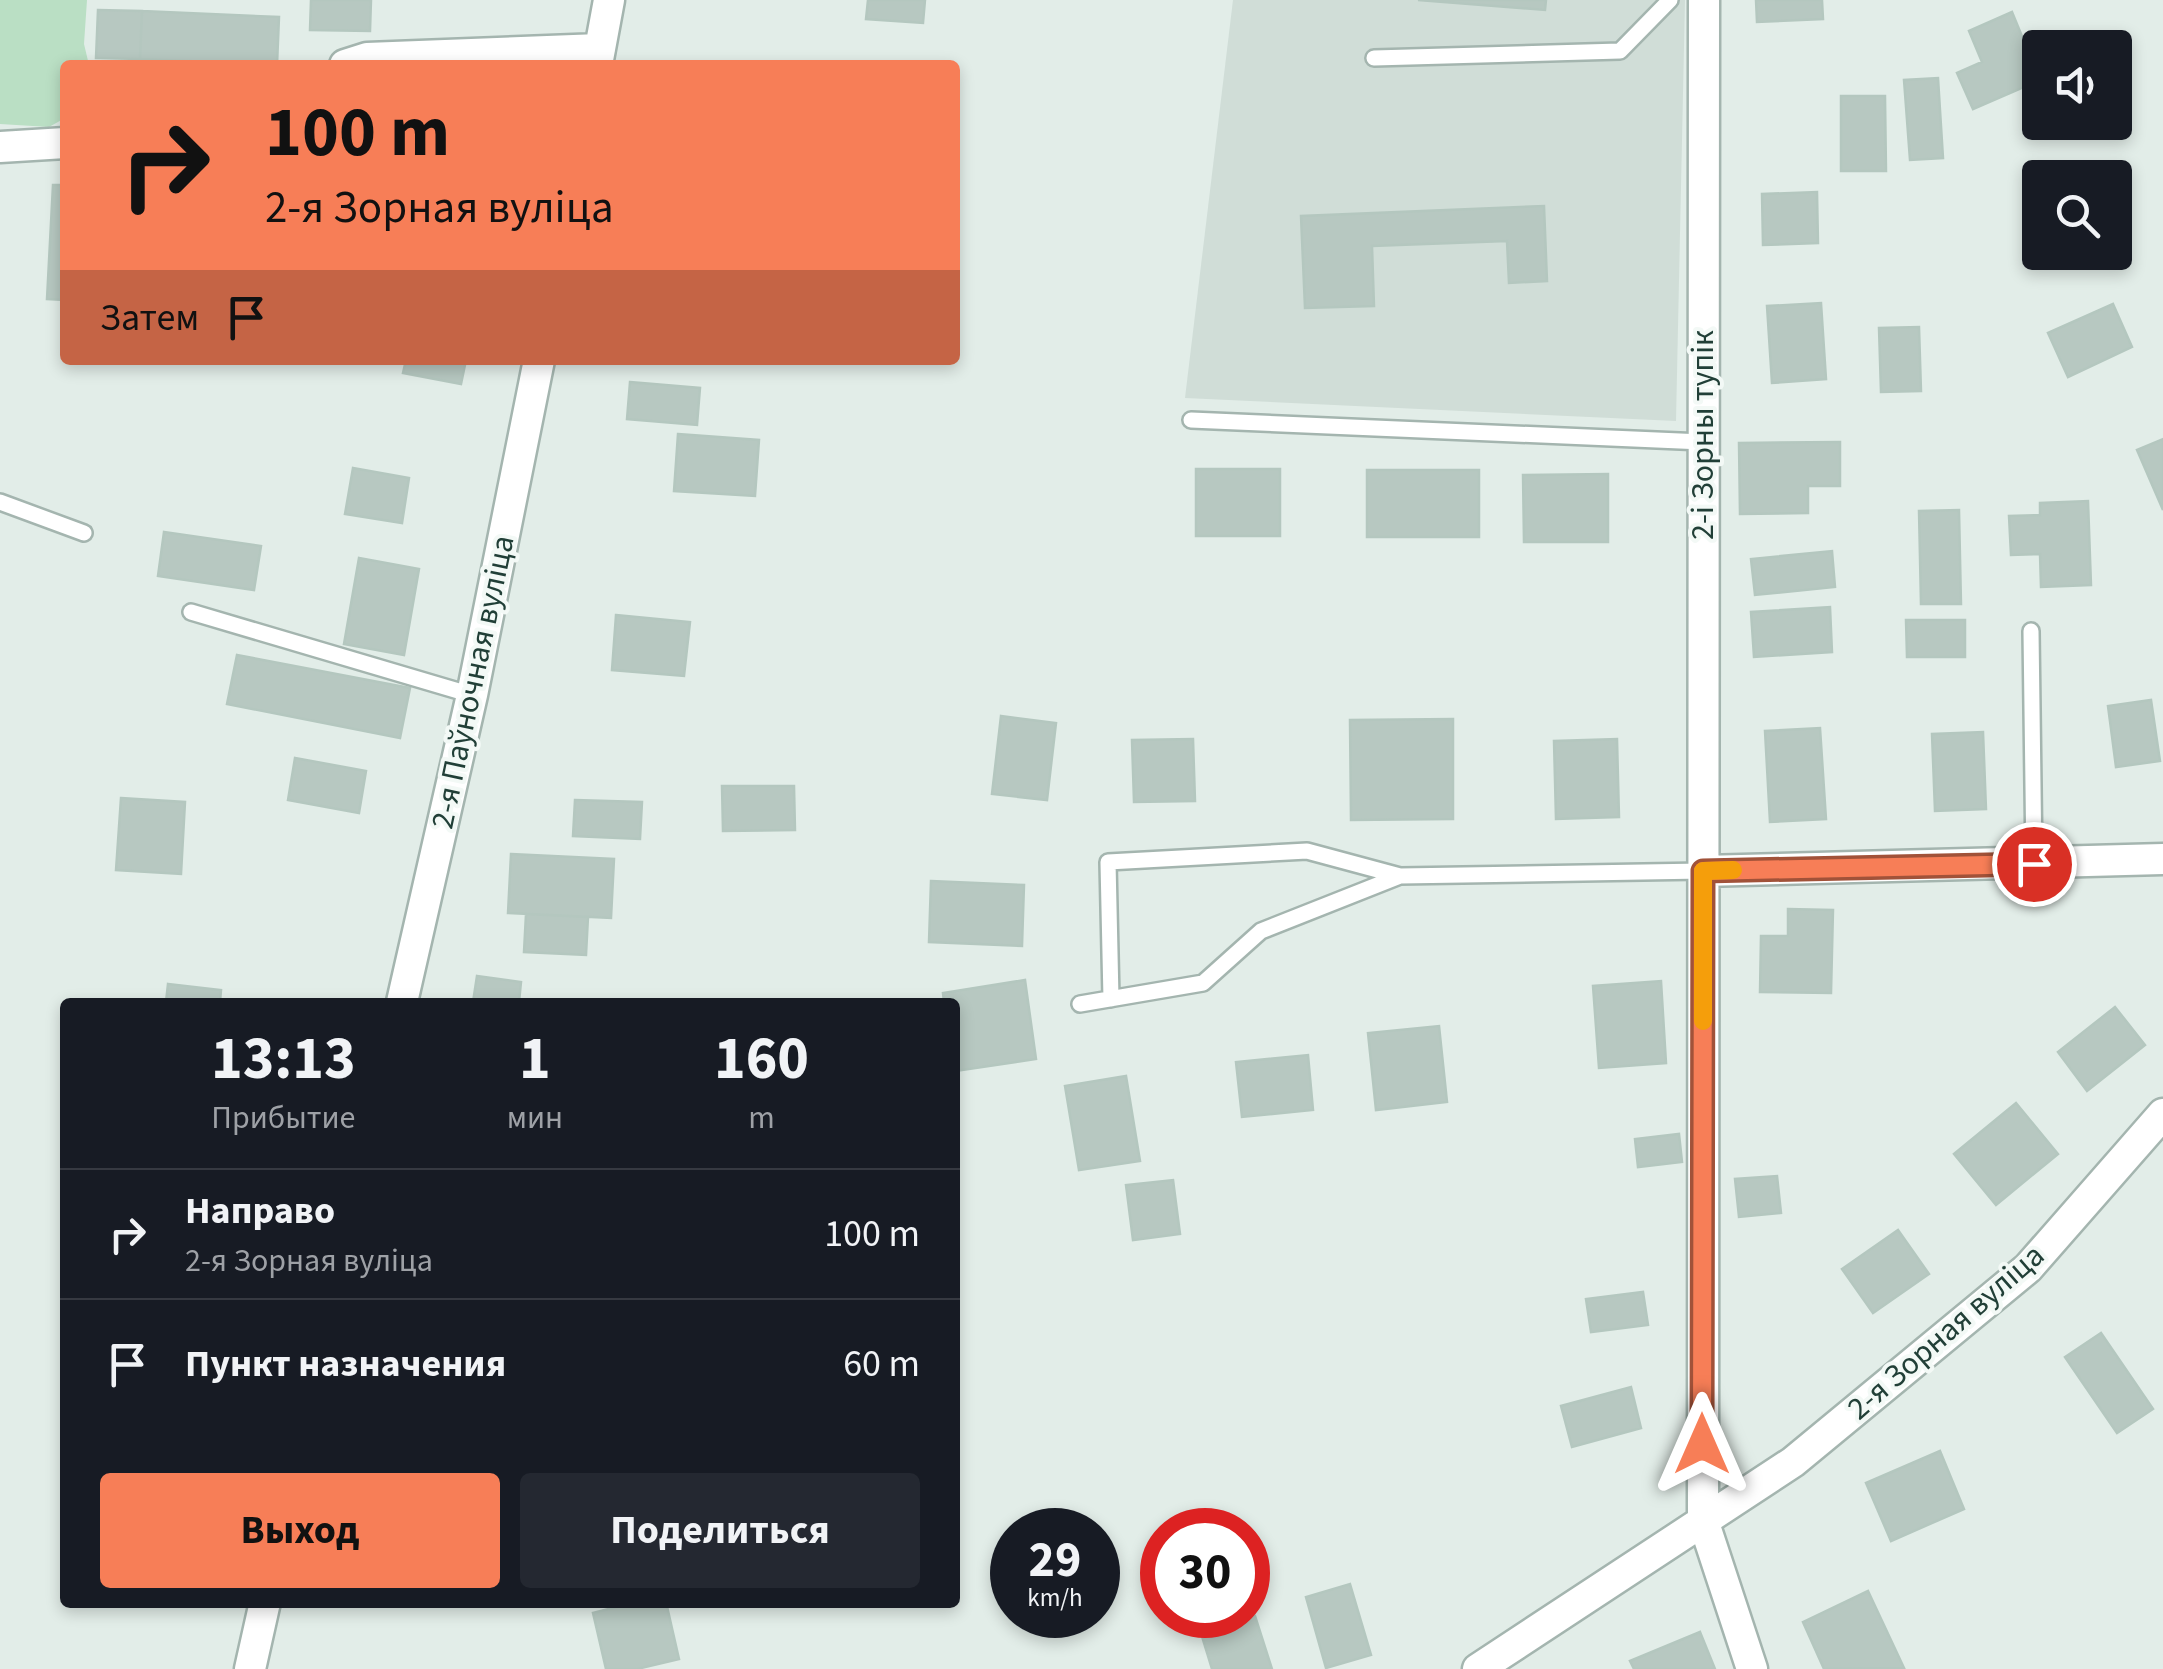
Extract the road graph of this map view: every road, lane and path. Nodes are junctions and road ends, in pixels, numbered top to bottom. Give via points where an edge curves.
1 (609, 0) edge
2 (1670, 0) edge
3 (1704, 0) edge
4 (598, 57) edge
5 (1374, 58) dead end
6 (361, 60) edge
7 (60, 143) edge
8 (0, 147) edge
9 (537, 365) edge
10 (1191, 420) dead end
11 (1703, 442) junction
12 (0, 502) edge
13 (84, 532) dead end
14 (191, 612) dead end
15 (2032, 631) dead end
16 (472, 695) junction
17 (2163, 859) edge
18 (2034, 864) junction
19 (1703, 871) junction
20 (1400, 876) junction
21 (403, 998) edge
22 (1111, 999) junction
23 (1080, 1004) dead end
24 (2163, 1114) edge
25 (1702, 1520) junction
26 (265, 1608) edge
27 (250, 1669) edge
28 (1478, 1669) edge
29 (1752, 1669) edge

1 - 4 street
2 - 5 lane via 1620,51
3 - 11 street, 2-і Зорны тупік
4 - 6 street
7 - 8 street
9 - 16 street, 2-я Паўночная вуліца
10 - 11 lane
11 - 19 street, 2-і Зорны тупік
12 - 13 lane
14 - 16 lane
15 - 18 lane
16 - 21 street, 2-я Паўночная вуліца
17 - 18 street
18 - 19 street
19 - 20 lane
19 - 25 street
20 - 22 lane via 1261,931 1204,983
20 - 22 lane via 1306,851 1108,862
22 - 23 lane
24 - 25 street, 2-я Зорная вуліца via 2028,1268 1793,1462
25 - 28 street, 2-я Зорная вуліца
25 - 29 street
26 - 27 street

